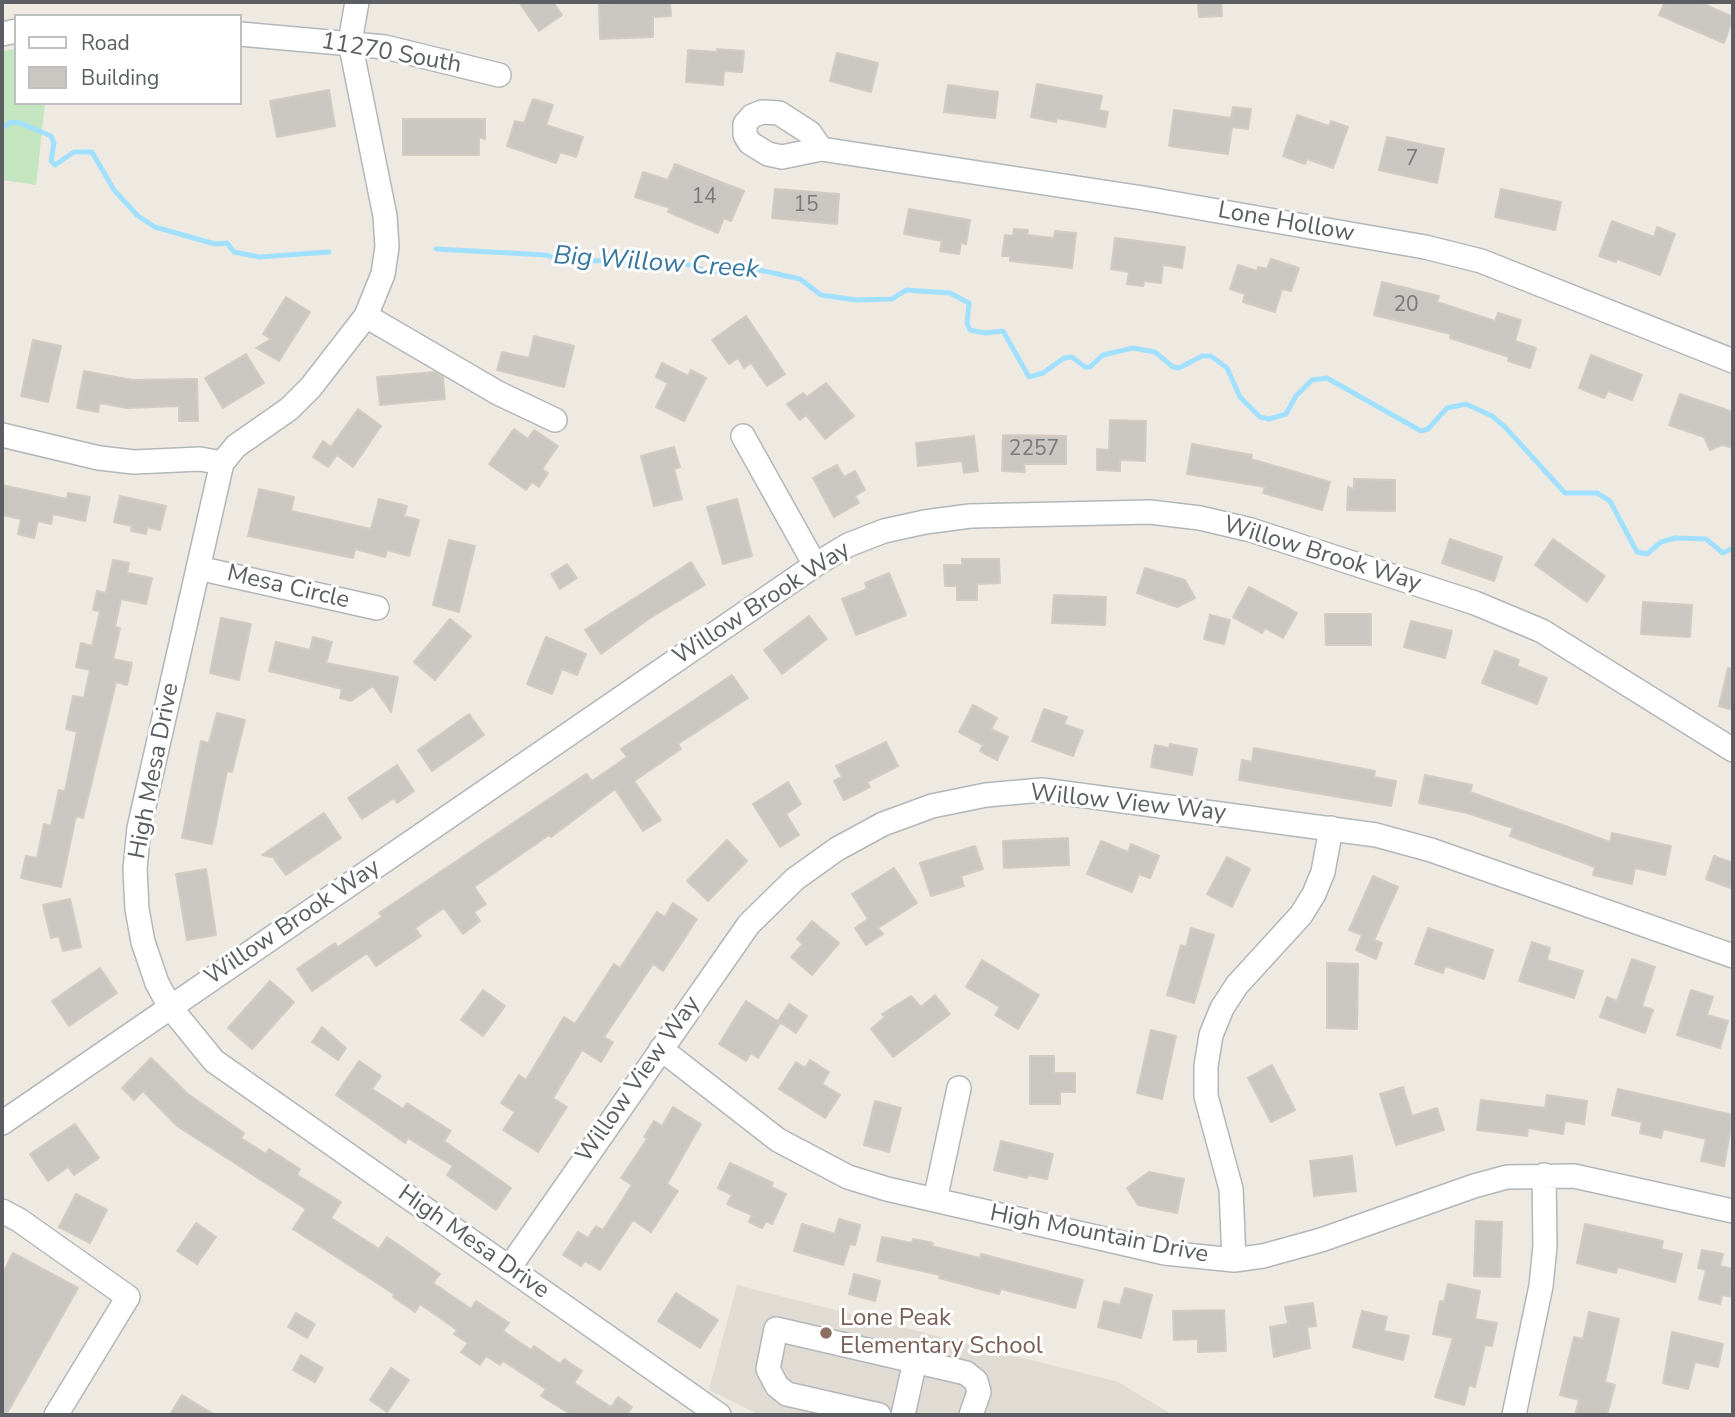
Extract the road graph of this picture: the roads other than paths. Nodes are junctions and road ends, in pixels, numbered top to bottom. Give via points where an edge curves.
1 (357, 2) edge
2 (242, 34) edge
3 (350, 42) junction
4 (499, 75) dead end
5 (821, 149) dead end
6 (366, 316) junction
7 (1733, 360) edge
8 (555, 420) dead end
9 (2, 435) edge
10 (743, 436) dead end
11 (222, 464) junction
12 (815, 565) junction
13 (198, 568) junction
14 (377, 608) dead end
15 (1733, 750) edge
16 (1331, 828) junction
17 (1733, 956) edge
18 (170, 1007) junction
19 (661, 1049) junction
20 (960, 1088) dead end
21 (2, 1123) edge
22 (1544, 1175) junction
23 (935, 1200) junction
24 (2, 1211) edge
25 (1733, 1211) edge
26 (1234, 1260) junction
27 (509, 1268) junction
28 (915, 1361) junction
29 (57, 1415) edge
30 (719, 1415) edge
31 (879, 1415) edge
32 (903, 1415) edge
33 (971, 1415) edge
34 (1514, 1415) edge

1 - 3 street
2 - 3 street, 11270 South
3 - 4 street, 11270 South
3 - 6 street via 385,216 387,247 383,274
5 - 7 street, Lone Hollow via 1425,247 1481,261
6 - 8 street via 498,393
6 - 11 street via 312,387 236,446
9 - 11 street via 99,458 134,462 200,459
10 - 12 street
11 - 13 street, High Mesa Drive
12 - 15 street, Willow Brook Way via 884,531 970,516 1150,512 1200,519 1251,530 1508,616 1542,631
12 - 18 street, Willow Brook Way
13 - 14 street, Mesa Circle
13 - 18 street, High Mesa Drive via 139,828 135,869 143,942
16 - 17 street, Willow View Way via 1404,841
16 - 19 street, Willow View Way via 1042,790 932,806 883,824 837,849 771,900
16 - 26 street via 1314,894 1301,915 1237,985 1211,1035 1206,1096 1231,1189
18 - 21 street, Willow Brook Way
18 - 27 street, High Mesa Drive via 214,1061
19 - 23 street, High Mountain Drive via 778,1140 812,1160 848,1177
19 - 27 street, Willow View Way
20 - 23 street
22 - 25 street, High Mountain Drive via 1606,1181
22 - 26 street, High Mountain Drive via 1507,1177 1474,1186 1292,1250
22 - 34 street via 1541,1286
23 - 26 street, High Mountain Drive via 1165,1253
24 - 29 street via 128,1297
27 - 30 street, High Mesa Drive
28 - 31 street via 776,1329 768,1369 777,1386 787,1394
28 - 32 street
28 - 33 street via 966,1373 976,1381 979,1392

